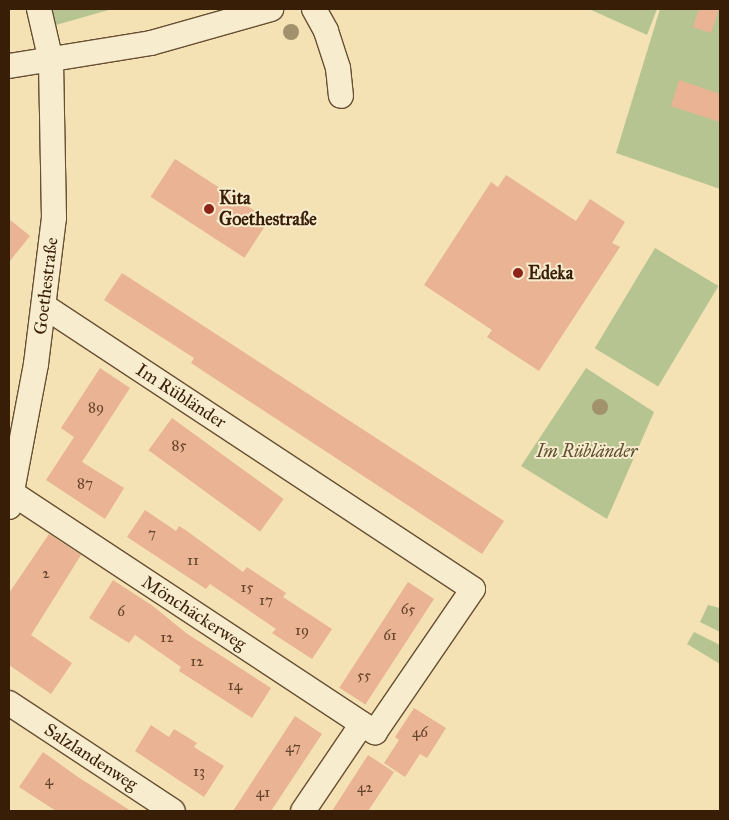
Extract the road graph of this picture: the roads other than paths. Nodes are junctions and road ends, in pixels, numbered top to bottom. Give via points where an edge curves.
1 (39, 9) edge
2 (271, 9) edge
3 (314, 9) edge
4 (51, 61) junction
5 (9, 66) edge
6 (341, 96) dead end
7 (44, 306) junction
8 (10, 500) edge
9 (9, 703) edge
10 (369, 728) junction
11 (173, 811) edge
12 (303, 811) edge

1 - 4 street, Goethestraße
2 - 4 street via 151,43
3 - 6 street via 338,68
4 - 5 street
4 - 7 street, Goethestraße via 54,218
7 - 8 street, Goethestraße
7 - 10 street, Im Rübländer via 473,589
8 - 10 street, Mönchäckerweg
9 - 11 street, Salzlandenweg
10 - 12 street, Im Rübländer

